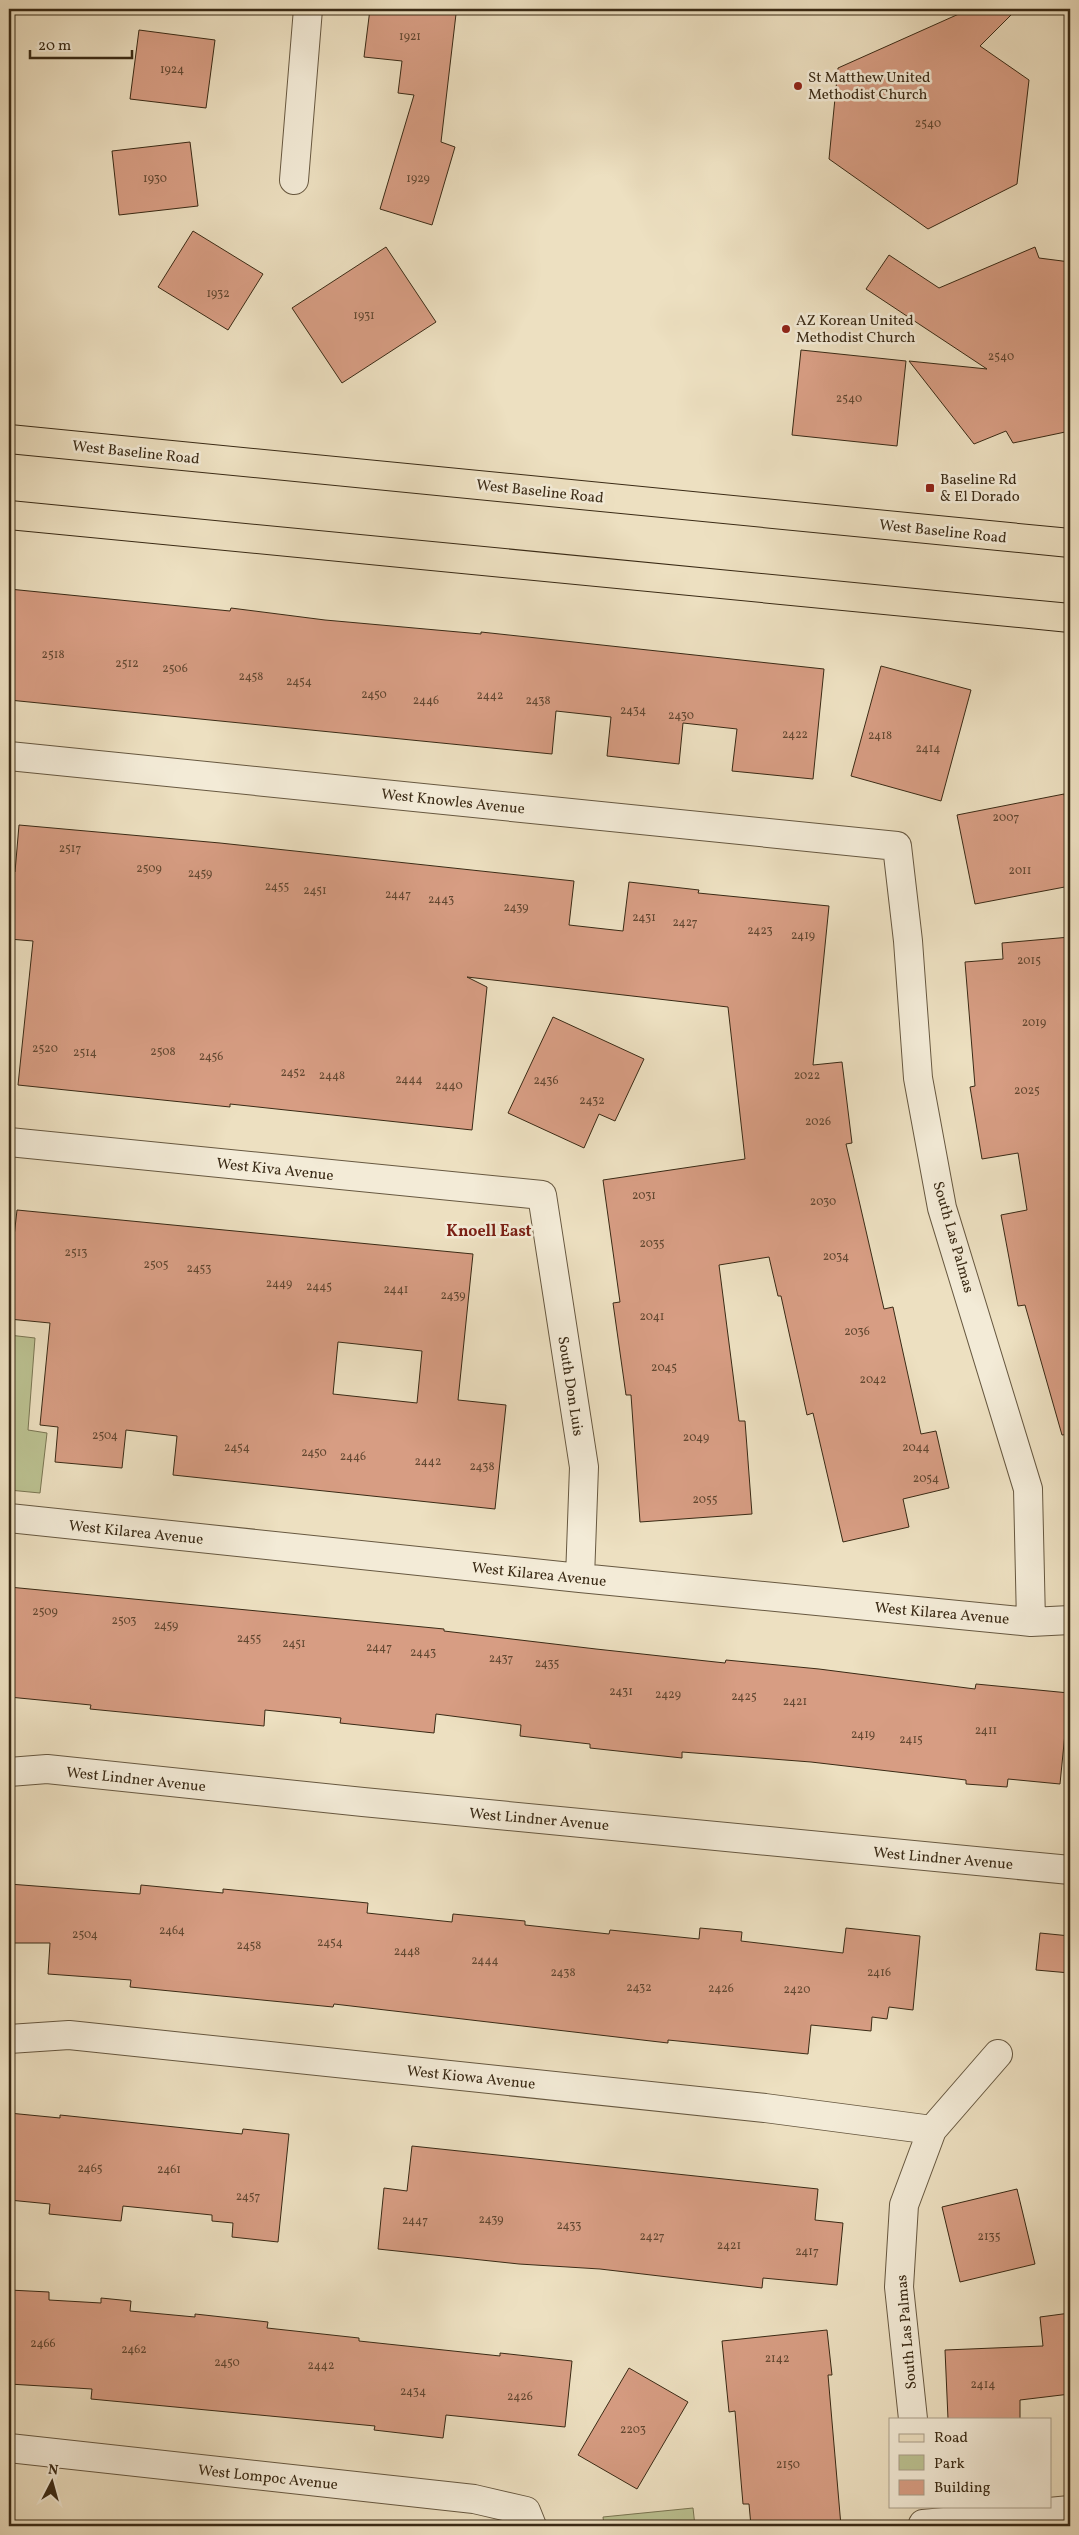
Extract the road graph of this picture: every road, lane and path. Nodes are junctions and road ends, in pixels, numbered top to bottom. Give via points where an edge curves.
1 (308, 9) edge
2 (294, 180) dead end
3 (9, 439) edge
4 (9, 515) edge
5 (1070, 543) edge
6 (1070, 618) edge
7 (9, 756) edge
8 (898, 846) joint
9 (9, 1142) edge
10 (542, 1195) joint
11 (9, 1518) edge
12 (580, 1578) junction
13 (1070, 1620) edge
14 (1031, 1622) junction
15 (9, 1772) edge
16 (1070, 1870) edge
17 (9, 2039) edge
18 (998, 2054) dead end
19 (932, 2130) junction
20 (913, 2418) edge
21 (9, 2448) edge
22 (1070, 2510) edge
23 (529, 2519) edge
24 (923, 2519) edge

1 - 2 street
3 - 5 main road, West Baseline Road
4 - 6 main road
7 - 8 street, West Knowles Avenue
8 - 14 street, South Las Palmas via 918,1078 942,1208 1028,1489
9 - 10 street, West Kiva Avenue
10 - 12 street, South Don Luis via 584,1467
11 - 12 street, West Kilarea Avenue
12 - 14 street, West Kilarea Avenue
13 - 14 street, West Kilarea Avenue
15 - 16 street, West Lindner Avenue via 48,1769
17 - 19 street, West Kiowa Avenue via 69,2035 765,2108
18 - 19 street
19 - 20 street, South Las Palmas via 904,2205 899,2287
21 - 23 street, West Lompoc Avenue via 474,2499
22 - 24 street

